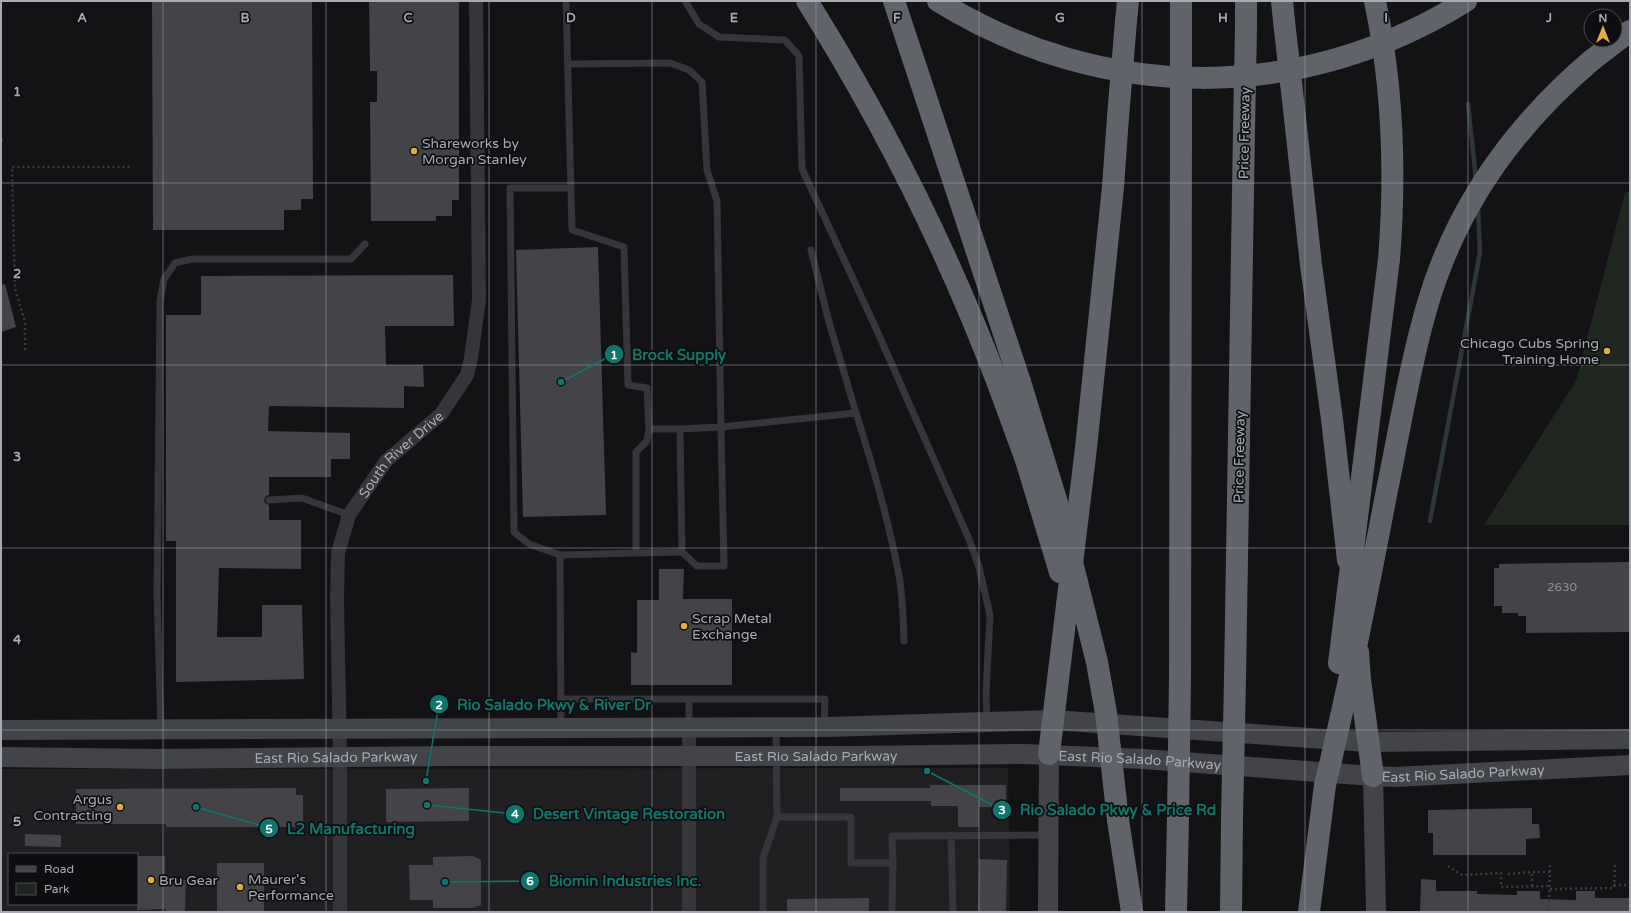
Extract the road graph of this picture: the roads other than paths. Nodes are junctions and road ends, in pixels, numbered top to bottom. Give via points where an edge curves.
1 (476, 1) edge
2 (566, 1) edge
3 (685, 1) edge
4 (807, 1) edge
5 (894, 1) edge
6 (938, 1) edge
7 (1182, 1) edge
8 (1246, 1) edge
9 (1375, 1) edge
10 (1466, 1) edge
11 (1127, 11) edge
12 (1283, 11) edge
13 (1630, 31) edge
14 (568, 64) junction
15 (571, 188) junction
16 (364, 244) dead end
17 (811, 250) dead end
18 (1010, 385) junction
19 (856, 413) junction
20 (721, 428) junction
21 (649, 429) junction
22 (680, 429) junction
23 (269, 500) dead end
24 (349, 515) junction
25 (682, 552) junction
26 (636, 553) junction
27 (560, 555) junction
28 (904, 641) dead end
29 (561, 699) junction
30 (689, 699) junction
31 (1053, 720) junction
32 (987, 723) junction
33 (561, 727) junction
34 (689, 727) junction
35 (776, 727) junction
36 (824, 727) junction
37 (161, 729) junction
38 (340, 729) junction
39 (1, 730) edge
40 (1630, 739) edge
41 (1368, 742) junction
42 (1630, 752) edge
43 (1049, 754) junction
44 (689, 756) junction
45 (776, 756) junction
46 (1, 757) edge
47 (340, 757) junction
48 (1630, 764) edge
49 (1582, 767) junction
50 (1373, 776) junction
51 (1325, 785) junction
52 (777, 817) junction
53 (951, 835) junction
54 (1048, 835) junction
55 (892, 863) junction
56 (340, 912) edge
57 (689, 912) edge
58 (763, 912) edge
59 (892, 912) edge
60 (953, 912) edge
61 (1048, 912) edge
62 (1132, 912) edge
63 (1176, 912) edge
64 (1231, 912) edge
65 (1309, 912) edge
66 (1376, 912) edge

1 - 24 street, South River Drive via 479,300 471,358 466,375 441,414 386,461
2 - 14 lane
3 - 32 lane via 699,24 719,37 785,40 799,56 802,169 877,331 979,567 990,615
4 - 18 highway via 909,180
5 - 18 highway via 920,77
6 - 10 highway via 1000,35 1092,66 1169,77 1208,78 1248,76 1287,70 1346,56 1419,27
7 - 63 highway, bridge via 1180,678
8 - 64 highway, Price Freeway, bridge
9 - 51 highway, bridge via 1392,126 1394,179 1391,232
11 - 31 highway, bridge via 1088,436
12 - 41 highway, bridge
13 - 51 highway, bridge via 1592,60 1548,100 1499,158 1462,219 1435,283 1415,353 1348,686
14 - 15 lane
14 - 20 lane via 670,63 689,70 702,82 707,170 717,201
15 - 21 lane via 572,230 624,247 628,384 647,388
15 - 27 lane via 510,188 514,532 529,544
16 - 37 lane via 351,259 192,259 175,263 164,279 160,300 157,483
17 - 19 lane
18 - 62 highway, bridge via 1084,664 1123,844
19 - 20 lane
19 - 28 lane via 869,453 900,577
20 - 22 lane
20 - 25 lane via 724,566 696,566
21 - 22 lane
21 - 26 lane via 647,441 636,452
22 - 25 lane
23 - 24 lane via 302,498
24 - 38 street, South River Drive via 338,554
25 - 26 lane
26 - 27 lane
27 - 29 lane
29 - 30 lane
29 - 33 lane
30 - 34 lane
30 - 36 lane via 825,699
31 - 32 main road, East Rio Salado Parkway
31 - 41 main road, East Rio Salado Parkway
31 - 43 highway
32 - 36 main road, East Rio Salado Parkway
33 - 34 main road, East Rio Salado Parkway
33 - 38 main road, East Rio Salado Parkway
34 - 35 main road, East Rio Salado Parkway
34 - 44 street
35 - 36 main road, East Rio Salado Parkway
35 - 45 lane
37 - 38 main road, East Rio Salado Parkway
37 - 39 main road, East Rio Salado Parkway
38 - 47 street, South River Drive
40 - 41 main road, East Rio Salado Parkway
41 - 50 highway
42 - 49 main road via 1586,755
43 - 45 main road, East Rio Salado Parkway
43 - 50 main road, East Rio Salado Parkway
43 - 54 main road
44 - 45 main road, East Rio Salado Parkway
44 - 47 main road, East Rio Salado Parkway
44 - 57 street
45 - 52 lane
46 - 47 main road, East Rio Salado Parkway
47 - 56 street, South River Drive
48 - 49 main road, East Rio Salado Parkway
49 - 50 main road, East Rio Salado Parkway
50 - 66 main road
51 - 65 highway
52 - 55 lane via 851,817 851,863
52 - 58 lane via 763,858
53 - 54 lane
53 - 55 lane via 892,836
53 - 60 lane
54 - 61 main road
55 - 59 lane

